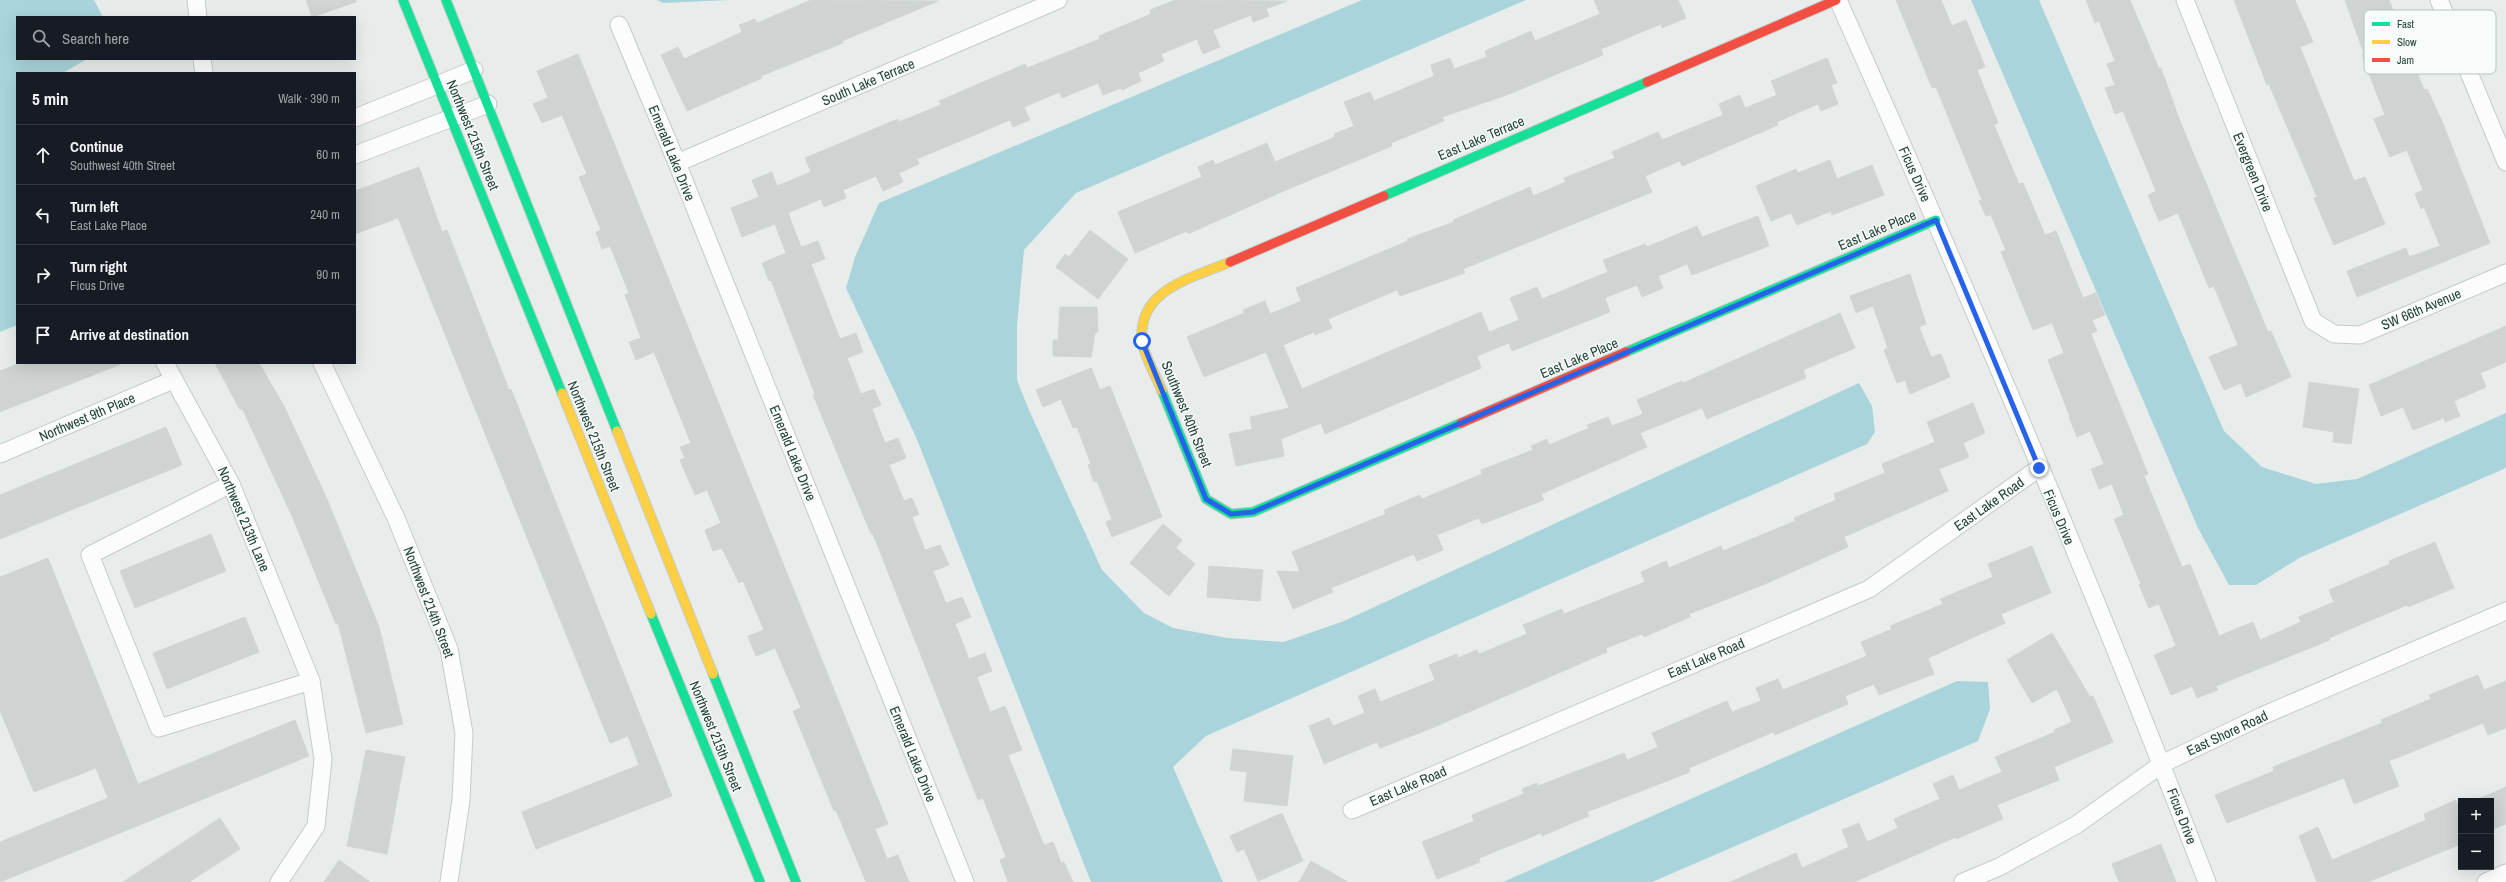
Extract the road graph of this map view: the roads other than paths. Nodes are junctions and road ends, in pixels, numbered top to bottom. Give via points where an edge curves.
1 (196, 0) edge
2 (403, 0) edge
3 (446, 0) edge
4 (1058, 0) edge
5 (1837, 0) edge
6 (2185, 0) edge
7 (2439, 0) edge
8 (2443, 10) edge
9 (198, 16) edge
10 (619, 25) dead end
11 (202, 60) edge
12 (474, 70) junction
13 (204, 72) edge
14 (2470, 74) edge
15 (437, 85) junction
16 (488, 104) junction
17 (450, 117) junction
18 (356, 118) edge
19 (356, 155) edge
20 (2506, 162) edge
21 (677, 163) junction
22 (1936, 220) junction
23 (2506, 273) edge
24 (1145, 312) joint
25 (2334, 334) joint
26 (165, 364) edge
27 (322, 364) edge
28 (173, 380) junction
29 (0, 454) edge
30 (2039, 468) junction
31 (231, 484) junction
32 (1231, 514) joint
33 (2506, 611) edge
34 (311, 681) junction
35 (2162, 764) junction
36 (1352, 810) dead end
37 (2506, 873) edge
38 (279, 882) edge
39 (449, 882) edge
40 (760, 882) edge
41 (796, 882) edge
42 (964, 882) edge
43 (1963, 882) edge
44 (2207, 882) edge
45 (2486, 882) edge

1 - 9 street
2 - 15 main road, Northwest 215th Street
3 - 12 main road, Northwest 215th Street
4 - 21 street, South Lake Terrace
5 - 22 street, Ficus Drive
5 - 24 main road, East Lake Terrace via 1163,291
6 - 25 street, Evergreen Drive via 2313,321
7 - 8 street
10 - 21 street, Emerald Lake Drive
11 - 13 street
12 - 15 street
12 - 16 main road, Northwest 215th Street
14 - 20 street
15 - 17 main road, Northwest 215th Street
15 - 18 street
16 - 17 street
16 - 41 main road, Northwest 215th Street
17 - 19 street
17 - 40 main road, Northwest 215th Street
21 - 42 street, Emerald Lake Drive
22 - 30 street, Ficus Drive
22 - 32 main road, East Lake Place via 1253,512
23 - 25 street, SW 66th Avenue via 2360,335
24 - 32 main road, Southwest 40th Street via 1142,341 1206,499
26 - 28 street, Northwest 213th Lane
27 - 39 street, Northwest 214th Street via 396,518 449,649 464,732 461,800
28 - 29 street, Northwest 9th Place
28 - 31 street, Northwest 213th Lane
30 - 35 street, Ficus Drive
30 - 36 street, East Lake Road via 1869,589
31 - 34 street, Northwest 213th Lane
31 - 34 street via 90,555 159,728
33 - 35 street, East Shore Road via 2262,716
34 - 38 street, Northwest 213th Lane via 323,759 316,826
35 - 43 street, East Shore Road via 2076,825 1999,867
35 - 44 street, Ficus Drive
37 - 45 street

